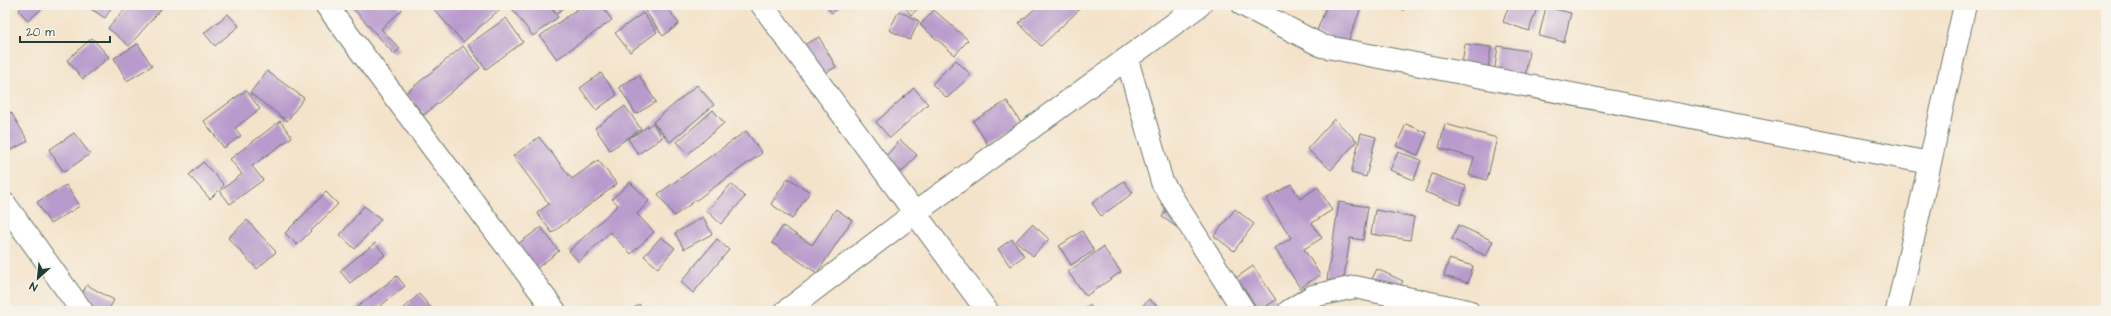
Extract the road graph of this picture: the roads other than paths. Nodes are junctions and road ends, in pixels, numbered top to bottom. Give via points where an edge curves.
1 (326, 5) edge
2 (762, 5) edge
3 (1200, 5) edge
4 (1244, 5) edge
5 (1965, 5) edge
6 (1127, 59) junction
7 (1930, 163) junction
8 (5, 204) edge
9 (915, 213) junction
10 (82, 311) edge
11 (555, 311) edge
12 (786, 311) edge
13 (987, 311) edge
14 (1244, 311) edge
15 (1289, 311) edge
16 (1468, 311) edge
17 (1897, 311) edge

1 - 11 street
2 - 9 street
3 - 6 street
4 - 7 street via 1322,46
5 - 7 street
6 - 9 street
6 - 14 street via 1162,182
7 - 17 street
8 - 10 street
9 - 12 street
9 - 13 street
15 - 16 street via 1313,296 1355,287

